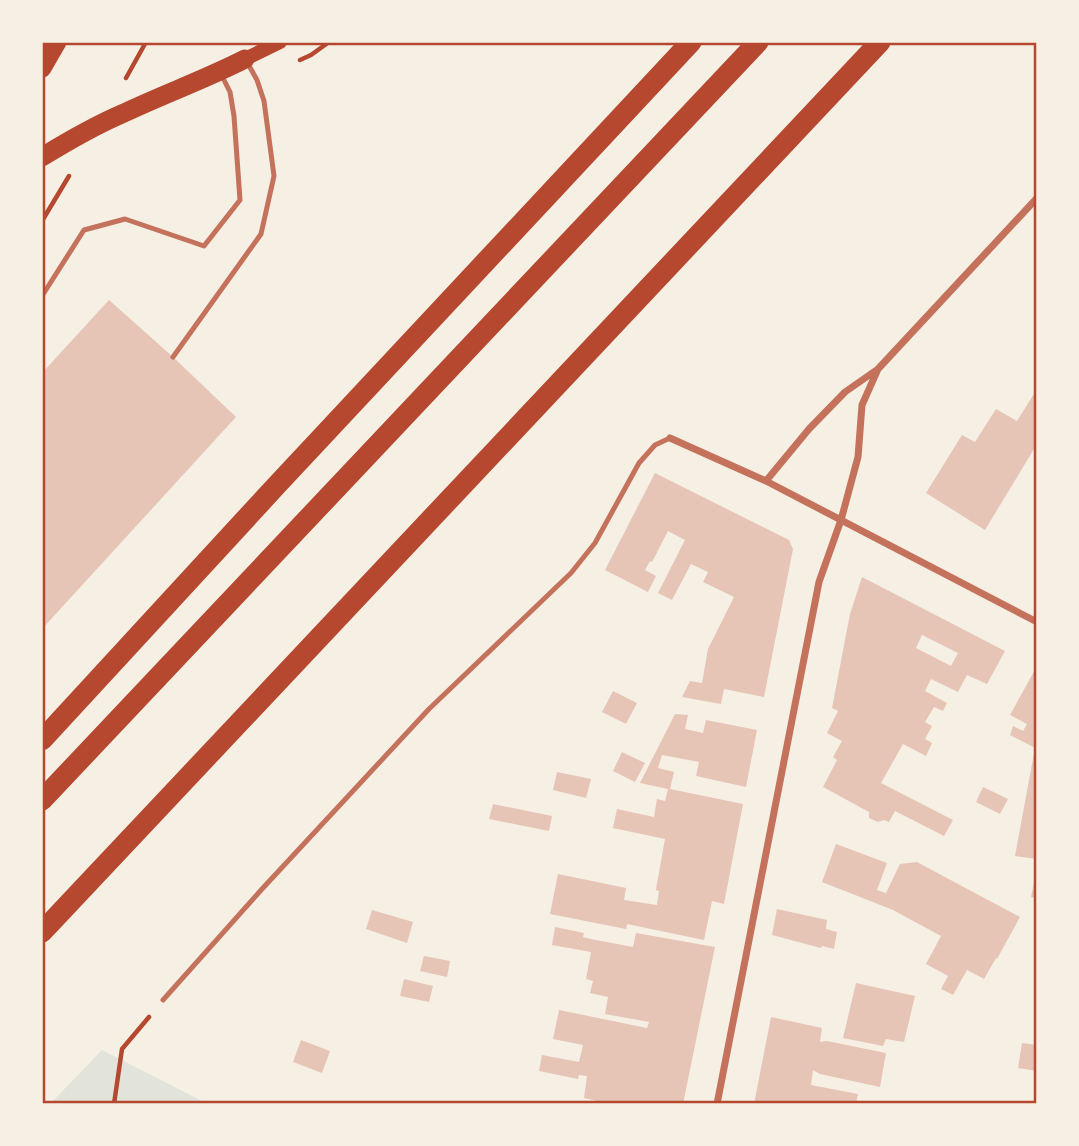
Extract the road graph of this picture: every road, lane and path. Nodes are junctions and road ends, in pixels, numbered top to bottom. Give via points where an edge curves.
1 (57, 42) edge
2 (280, 42) edge
3 (691, 42) edge
4 (758, 42) edge
5 (880, 42) edge
6 (245, 59) junction
7 (42, 68) edge
8 (220, 72) junction
9 (42, 157) edge
10 (1037, 198) edge
11 (42, 296) edge
12 (173, 357) dead end
13 (878, 369) junction
14 (670, 438) joint
15 (766, 481) junction
16 (841, 520) junction
17 (1037, 622) edge
18 (42, 740) edge
19 (42, 800) edge
20 (42, 932) edge
21 (163, 1000) joint
22 (114, 1104) edge
23 (717, 1104) edge

1 - 7 highway
2 - 6 main road
3 - 18 highway
4 - 19 highway
5 - 20 highway
6 - 8 highway
6 - 12 lane via 264,101 274,176 261,234
8 - 9 highway via 123,113
8 - 11 lane via 234,116 240,200 204,246 125,219 84,230
10 - 13 street
13 - 15 street via 808,429
13 - 16 street via 862,405 858,457
14 - 15 street
14 - 21 lane via 655,445 639,463 572,573 429,709
15 - 16 street
16 - 17 street
16 - 23 street via 819,582
21 - 22 path via 122,1049

